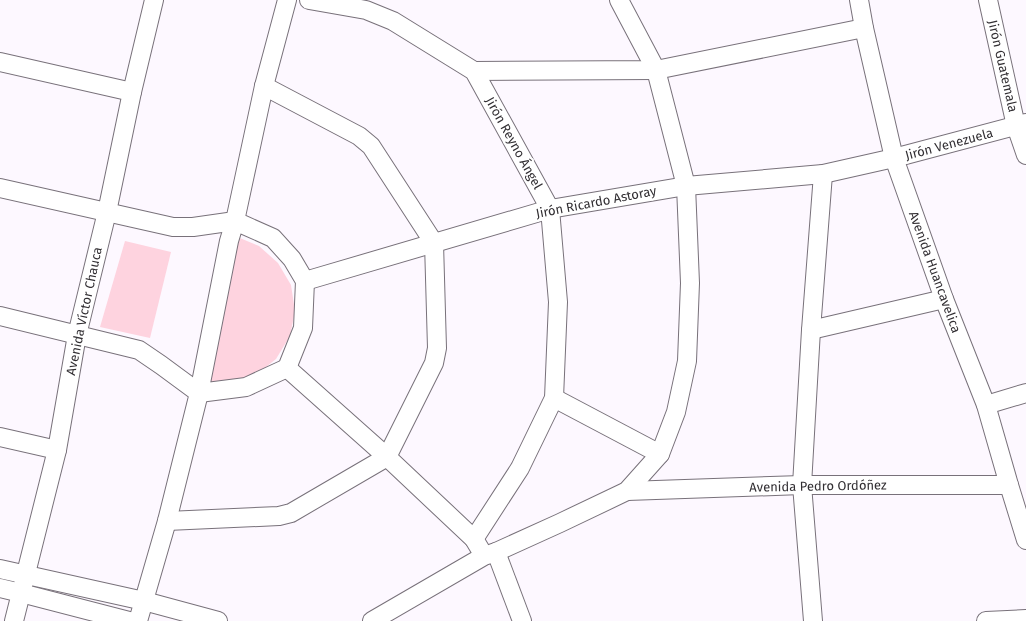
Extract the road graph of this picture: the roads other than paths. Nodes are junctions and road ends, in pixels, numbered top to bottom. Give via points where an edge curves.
1 (154, 0) edge
2 (287, 0) edge
3 (309, 0) edge
4 (619, 0) edge
5 (859, 0) edge
6 (988, 0) edge
7 (864, 28) junction
8 (0, 62) edge
9 (656, 70) junction
10 (474, 71) junction
11 (264, 86) junction
12 (132, 92) junction
13 (1021, 125) edge
14 (1026, 155) edge
15 (894, 158) junction
16 (823, 174) junction
17 (686, 186) junction
18 (0, 188) edge
19 (550, 209) junction
20 (107, 212) junction
21 (235, 221) junction
22 (434, 244) junction
23 (304, 281) junction
24 (944, 299) junction
25 (0, 316) edge
26 (811, 330) junction
27 (77, 335) junction
28 (287, 368) junction
29 (199, 393) junction
30 (1026, 393) edge
31 (554, 398) junction
32 (986, 405) junction
33 (0, 437) edge
34 (57, 450) junction
35 (660, 454) junction
36 (387, 457) junction
37 (802, 485) junction
38 (1009, 485) junction
39 (627, 491) junction
40 (167, 521) junction
41 (474, 539) junction
42 (1026, 540) edge
43 (490, 554) junction
44 (0, 569) edge
45 (26, 574) junction
46 (0, 588) edge
47 (21, 593) junction
48 (144, 601) junction
49 (1026, 619) edge
50 (14, 621) edge
51 (129, 621) edge
52 (138, 621) edge
53 (218, 621) edge
54 (372, 621) edge
55 (522, 621) edge
56 (813, 621) edge
57 (986, 621) edge

1 - 12 street, Avenida Víctor Chauca
2 - 11 street
3 - 10 street, Jirón Reyno Ángel via 366,10 393,21
4 - 9 street
5 - 7 street, Avenida Huancavelica
6 - 13 street, Jirón Guatemala
7 - 9 street
7 - 15 street, Avenida Huancavelica
8 - 12 street
9 - 10 street
9 - 17 street
10 - 19 street, Jirón Reyno Ángel
11 - 21 street
11 - 22 street via 359,136 370,146
12 - 20 street, Avenida Víctor Chauca
13 - 14 street, Jirón Guatemala
13 - 15 street, Jirón Venezuela
15 - 16 street, Jirón Ricardo Astoray
15 - 24 street, Avenida Huancavelica
16 - 17 street, Jirón Ricardo Astoray
16 - 26 street
17 - 19 street, Jirón Ricardo Astoray
17 - 35 street via 690,283 687,361 676,412
18 - 20 street
19 - 22 street, Jirón Ricardo Astoray
19 - 31 street, Jirón Reyno Ángel via 558,302
20 - 21 street via 173,227
20 - 27 street, Avenida Víctor Chauca
21 - 23 street via 273,238 292,259
21 - 29 street
22 - 23 street, Jirón Ricardo Astoray
22 - 36 street via 437,348 434,363
23 - 28 street via 303,328
24 - 26 street
24 - 32 street, Avenida Huancavelica
25 - 27 street
26 - 37 street
27 - 29 street via 139,350
27 - 34 street, Avenida Víctor Chauca
28 - 29 street via 246,387
28 - 36 street
29 - 40 street
30 - 32 street
31 - 35 street
31 - 41 street via 520,468
32 - 38 street, Avenida Huancavelica
33 - 34 street
34 - 45 street, Avenida Víctor Chauca
35 - 39 street
36 - 40 street via 291,512 279,516
36 - 41 street
37 - 38 street, Avenida Pedro Ordóñez
37 - 39 street, Avenida Pedro Ordóñez
37 - 56 street
38 - 42 street, Avenida Huancavelica
39 - 43 street
40 - 48 street
41 - 43 street
43 - 54 street
43 - 55 street via 509,585
44 - 45 street
45 - 47 street, Avenida Víctor Chauca
45 - 48 street
46 - 47 street
47 - 50 street, Avenida Víctor Chauca
47 - 51 street
48 - 52 street
48 - 53 street
49 - 57 street

